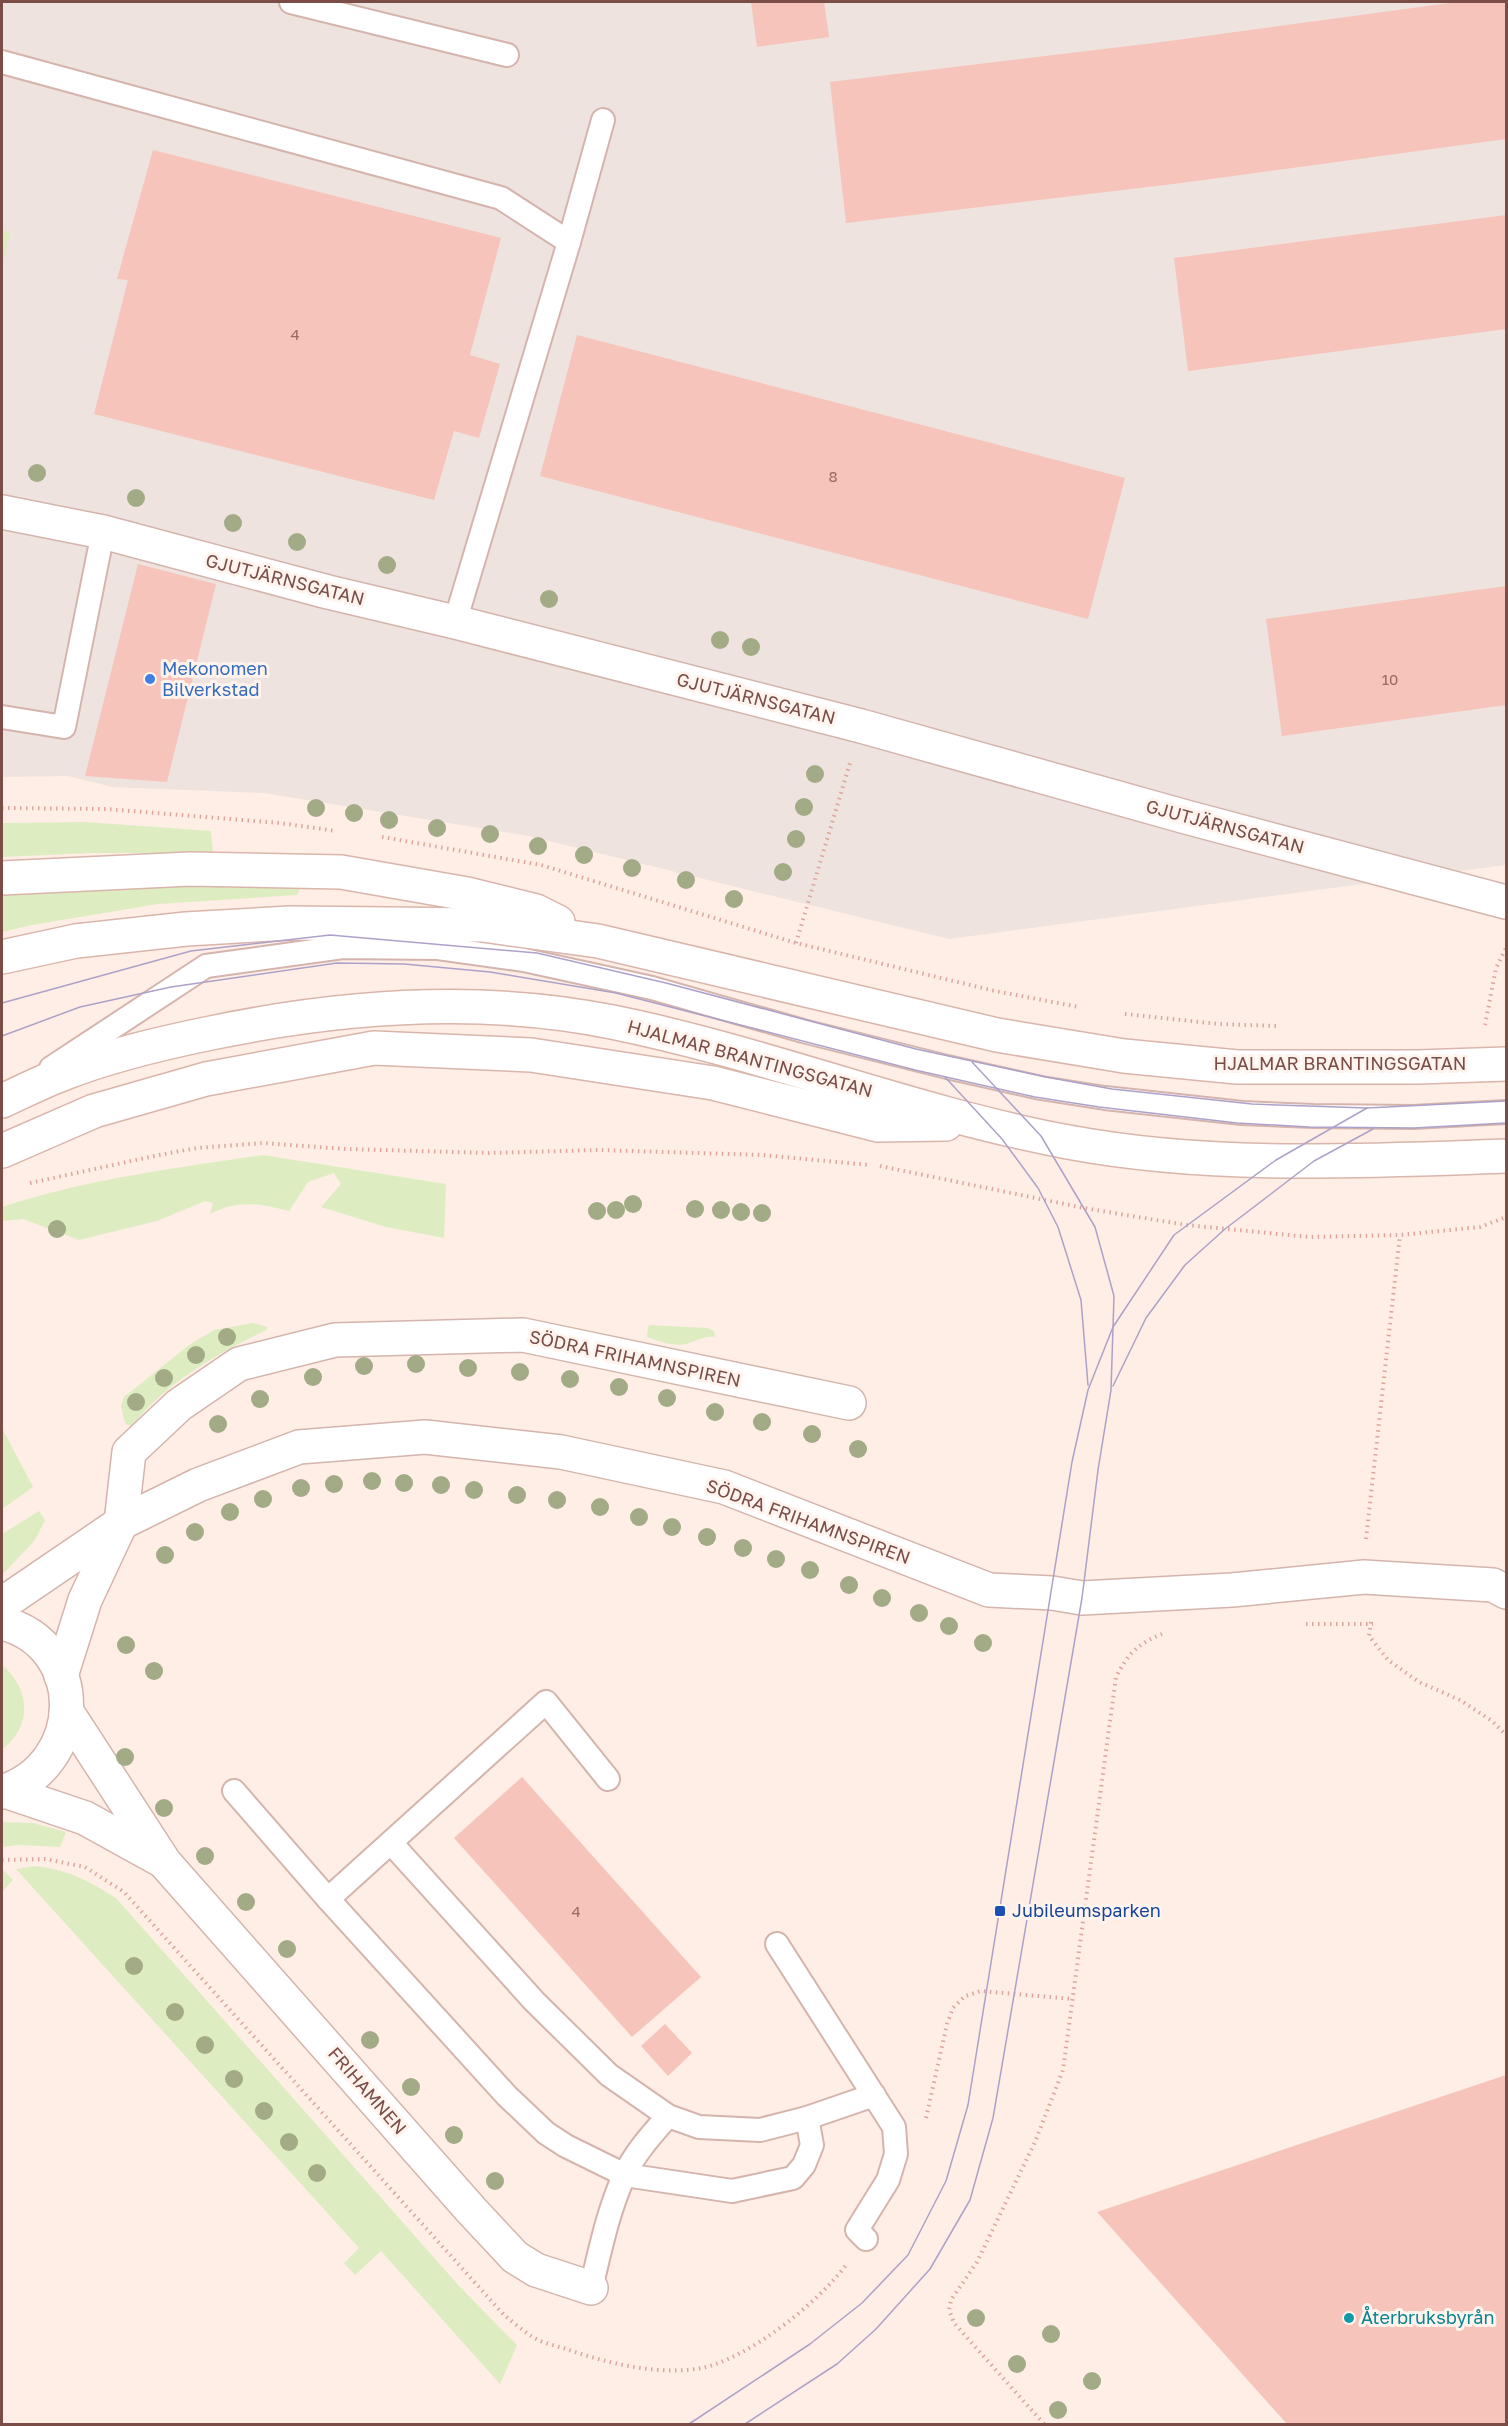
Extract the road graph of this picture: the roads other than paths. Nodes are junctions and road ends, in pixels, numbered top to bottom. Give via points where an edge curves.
1 (291, 2) edge
2 (507, 55) dead end
3 (2, 62) edge
4 (603, 120) dead end
5 (569, 242) junction
6 (2, 512) edge
7 (103, 532) junction
8 (455, 622) junction
9 (2, 717) edge
10 (2, 878) edge
11 (1506, 902) edge
12 (598, 941) junction
13 (2, 957) edge
14 (652, 988) junction
15 (1506, 1064) edge
16 (2, 1100) edge
17 (1506, 1112) edge
18 (984, 1124) junction
19 (2, 1151) edge
20 (1506, 1156) edge
21 (849, 1403) dead end
22 (121, 1523) junction
23 (1506, 1592) edge
24 (2, 1604) edge
25 (2, 1623) edge
26 (61, 1676) junction
27 (67, 1712) junction
28 (608, 1779) dead end
29 (234, 1791) dead end
30 (3, 1792) edge
31 (392, 1844) junction
32 (165, 1863) junction
33 (328, 1899) junction
34 (777, 1944) dead end
35 (874, 2095) junction
36 (668, 2116) junction
37 (807, 2118) junction
38 (624, 2175) junction
39 (866, 2239) dead end
40 (591, 2288) joint

1 - 2 lane
3 - 5 lane via 501,198
4 - 5 lane
5 - 8 lane
6 - 7 street, GJUTJÄRNSGATAN
7 - 8 street, GJUTJÄRNSGATAN
7 - 9 lane via 64,727
8 - 11 street, GJUTJÄRNSGATAN via 861,726
10 - 12 street via 190,869 341,872 467,894 536,911
12 - 13 street, HJALMAR BRANTINGSGATAN via 483,925 290,923 98,939
12 - 14 lane
12 - 15 street, HJALMAR BRANTINGSGATAN via 997,1035 1124,1056 1237,1067
14 - 16 lane via 524,960 438,948 343,948 206,966
14 - 17 lane via 947,1067 1105,1098 1242,1113 1313,1116 1413,1117
16 - 18 street, HJALMAR BRANTINGSGATAN via 65,1073 141,1048 264,1022 381,1008 447,1006 520,1010 610,1022
18 - 19 street via 878,1125 713,1083 531,1055 374,1048 206,1079 94,1111
18 - 20 street, HJALMAR BRANTINGSGATAN via 1068,1142 1198,1158 1347,1162
21 - 22 street, SÖDRA FRIHAMNSPIREN via 524,1335 334,1340 239,1364 179,1405 129,1452
22 - 23 street, SÖDRA FRIHAMNSPIREN via 198,1485 299,1447 425,1437 561,1452 723,1487 989,1590 1082,1598 1232,1590 1364,1576 1492,1585
22 - 24 street
22 - 26 street, SÖDRA FRIHAMNSPIREN via 85,1600
25 - 26 street via 39,1644
26 - 27 street
27 - 30 street via 61,1738 49,1762 29,1780
27 - 32 street, FRIHAMNEN
28 - 31 lane via 546,1702
29 - 33 lane
30 - 32 street, FRIHAMNEN via 85,1818
31 - 33 lane
31 - 36 lane via 534,2001 609,2075
32 - 40 street, FRIHAMNEN via 515,2258 536,2270
33 - 38 lane via 507,2096 546,2133
34 - 35 lane
35 - 37 lane
35 - 39 lane via 894,2127 896,2154 888,2180 857,2230
36 - 37 lane via 699,2127 760,2130
36 - 38 lane
37 - 38 lane via 812,2145 804,2166 793,2178 732,2191
38 - 40 lane

